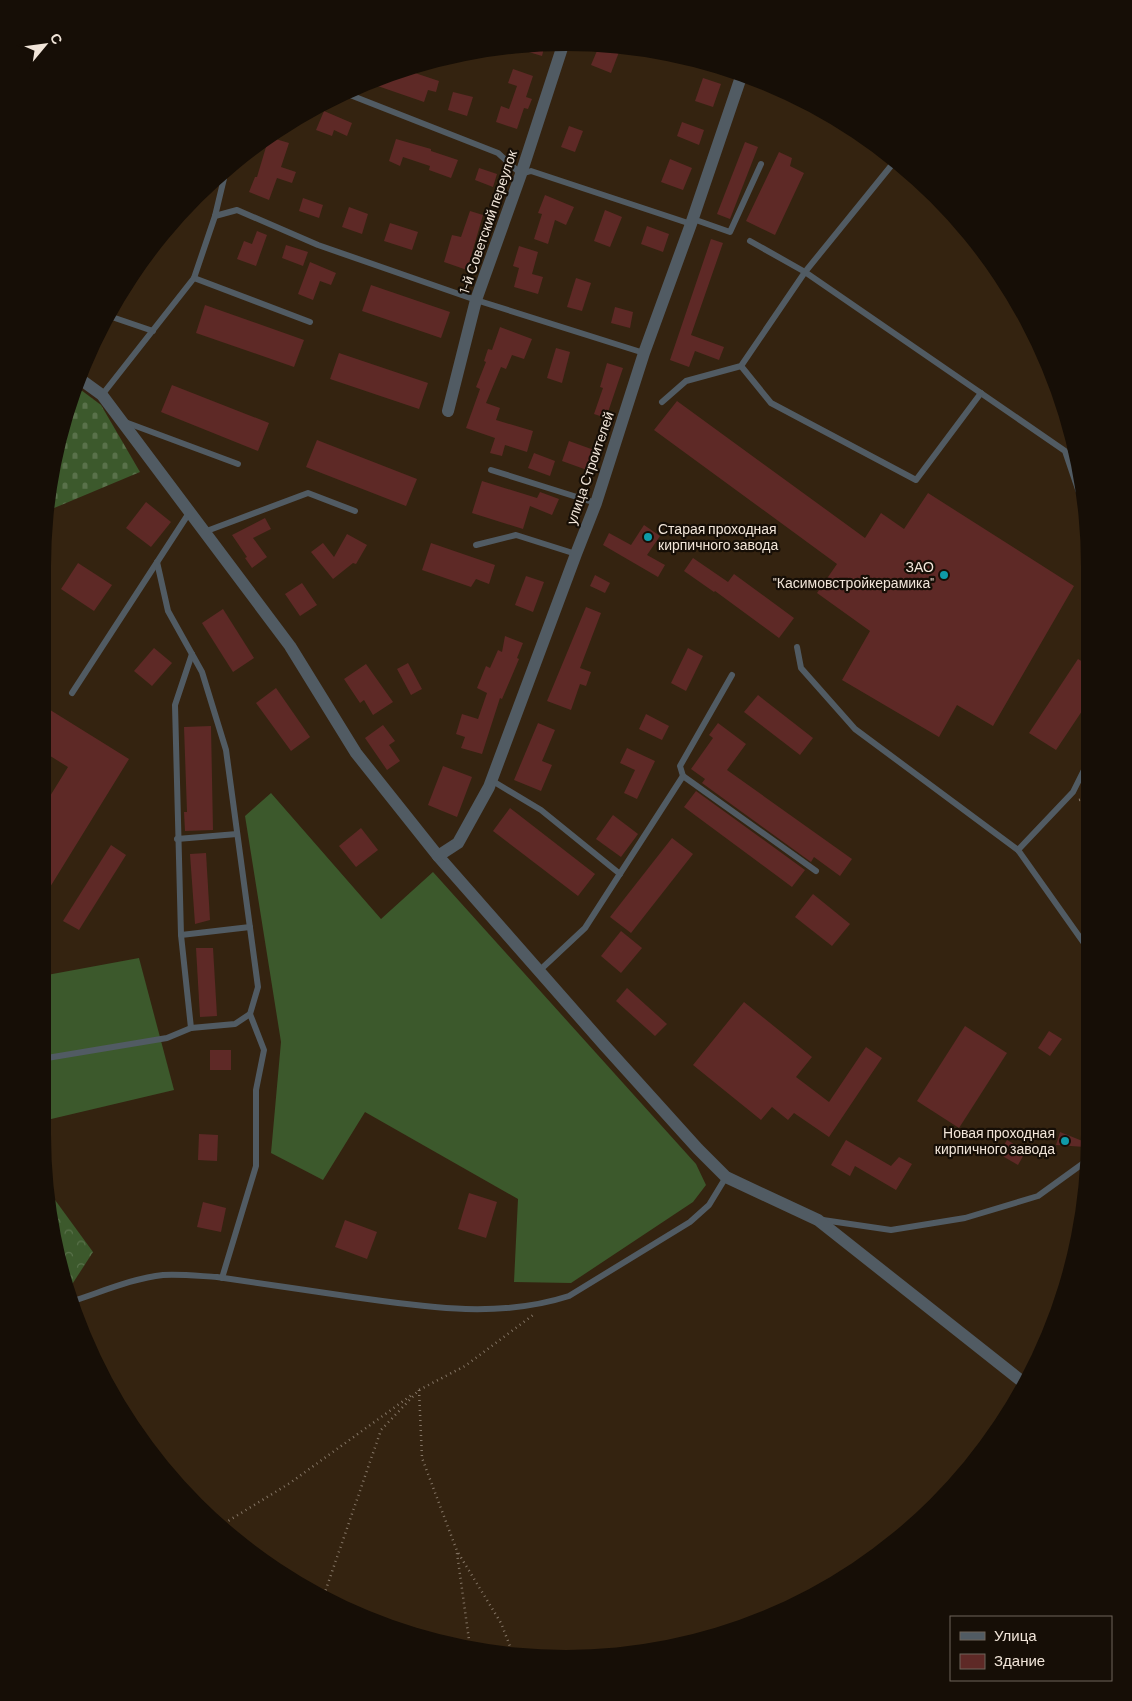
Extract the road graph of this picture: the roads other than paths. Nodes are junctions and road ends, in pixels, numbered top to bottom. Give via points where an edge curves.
1 (561, 51) edge
2 (739, 82) edge
3 (354, 97) edge
4 (761, 164) dead end
5 (890, 167) edge
6 (521, 174) junction
7 (223, 183) edge
8 (215, 216) junction
9 (692, 222) junction
10 (750, 241) dead end
11 (805, 272) junction
12 (194, 278) junction
13 (476, 300) junction
14 (115, 318) edge
15 (310, 322) dead end
16 (153, 331) junction
17 (644, 353) junction
18 (741, 366) junction
19 (85, 383) edge
20 (981, 393) junction
21 (102, 395) junction
22 (662, 402) dead end
23 (448, 411) dead end
24 (121, 421) junction
25 (238, 464) dead end
26 (491, 470) dead end
27 (1072, 472) edge
28 (596, 503) junction
29 (356, 511) dead end
30 (189, 512) junction
31 (204, 532) junction
32 (476, 545) dead end
33 (576, 554) junction
34 (158, 562) junction
35 (797, 647) dead end
36 (192, 654) junction
37 (732, 675) dead end
38 (72, 693) dead end
39 (683, 776) junction
40 (1081, 776) edge
41 (491, 780) junction
42 (238, 834) junction
43 (177, 839) junction
44 (1018, 850) junction
45 (438, 856) junction
46 (816, 872) dead end
47 (620, 874) junction
48 (250, 928) junction
49 (181, 935) junction
50 (1081, 939) edge
51 (539, 971) junction
52 (250, 1014) junction
53 (191, 1028) junction
54 (51, 1057) edge
55 (1080, 1166) edge
56 (726, 1177) junction
57 (818, 1220) junction
58 (222, 1278) junction
59 (79, 1299) edge
60 (1019, 1379) edge

1 - 6 street, 1-й Советский переулок
2 - 9 street, улица Строителей
3 - 6 lane via 498,153
4 - 9 lane via 730,232
5 - 11 lane
6 - 9 lane via 531,171
6 - 13 street, 1-й Советский переулок
7 - 8 lane
8 - 12 lane
8 - 13 lane via 237,210 318,246
9 - 17 street, улица Строителей
10 - 11 lane
11 - 18 lane
11 - 20 lane
12 - 15 lane
12 - 16 lane
13 - 17 lane
13 - 23 street, 1-й Советский переулок
14 - 16 lane
16 - 21 lane
17 - 28 street, улица Строителей
18 - 20 lane via 771,403 916,480
18 - 22 lane via 686,381
19 - 21 street
20 - 27 lane via 1065,452
21 - 24 street
24 - 25 lane
24 - 30 street
26 - 28 lane
28 - 33 street, улица Строителей
29 - 31 lane via 308,493
30 - 31 street
30 - 34 lane
31 - 45 street via 290,646 356,754
32 - 33 lane via 516,535
33 - 41 street, улица Строителей
34 - 36 lane via 168,611
34 - 38 lane
35 - 44 lane via 801,668 855,729
36 - 42 lane via 202,672 226,750
36 - 43 lane via 175,705
37 - 39 lane via 680,766
39 - 46 lane
39 - 47 lane
40 - 44 lane via 1073,792
41 - 45 street, улица Строителей via 458,843
41 - 47 lane via 542,810
42 - 43 lane
42 - 48 lane
43 - 49 lane
44 - 50 lane
45 - 51 street
47 - 51 lane via 585,928
48 - 49 lane
48 - 52 lane via 258,987
49 - 53 lane
51 - 56 street
52 - 53 lane via 235,1024
52 - 58 lane via 264,1050 256,1090 256,1166
53 - 54 lane via 167,1038
55 - 57 lane via 1038,1196 965,1218 891,1230
56 - 57 street
56 - 58 lane via 709,1205 690,1222 569,1296 527,1307 455,1309
57 - 60 street
58 - 59 lane via 161,1276

